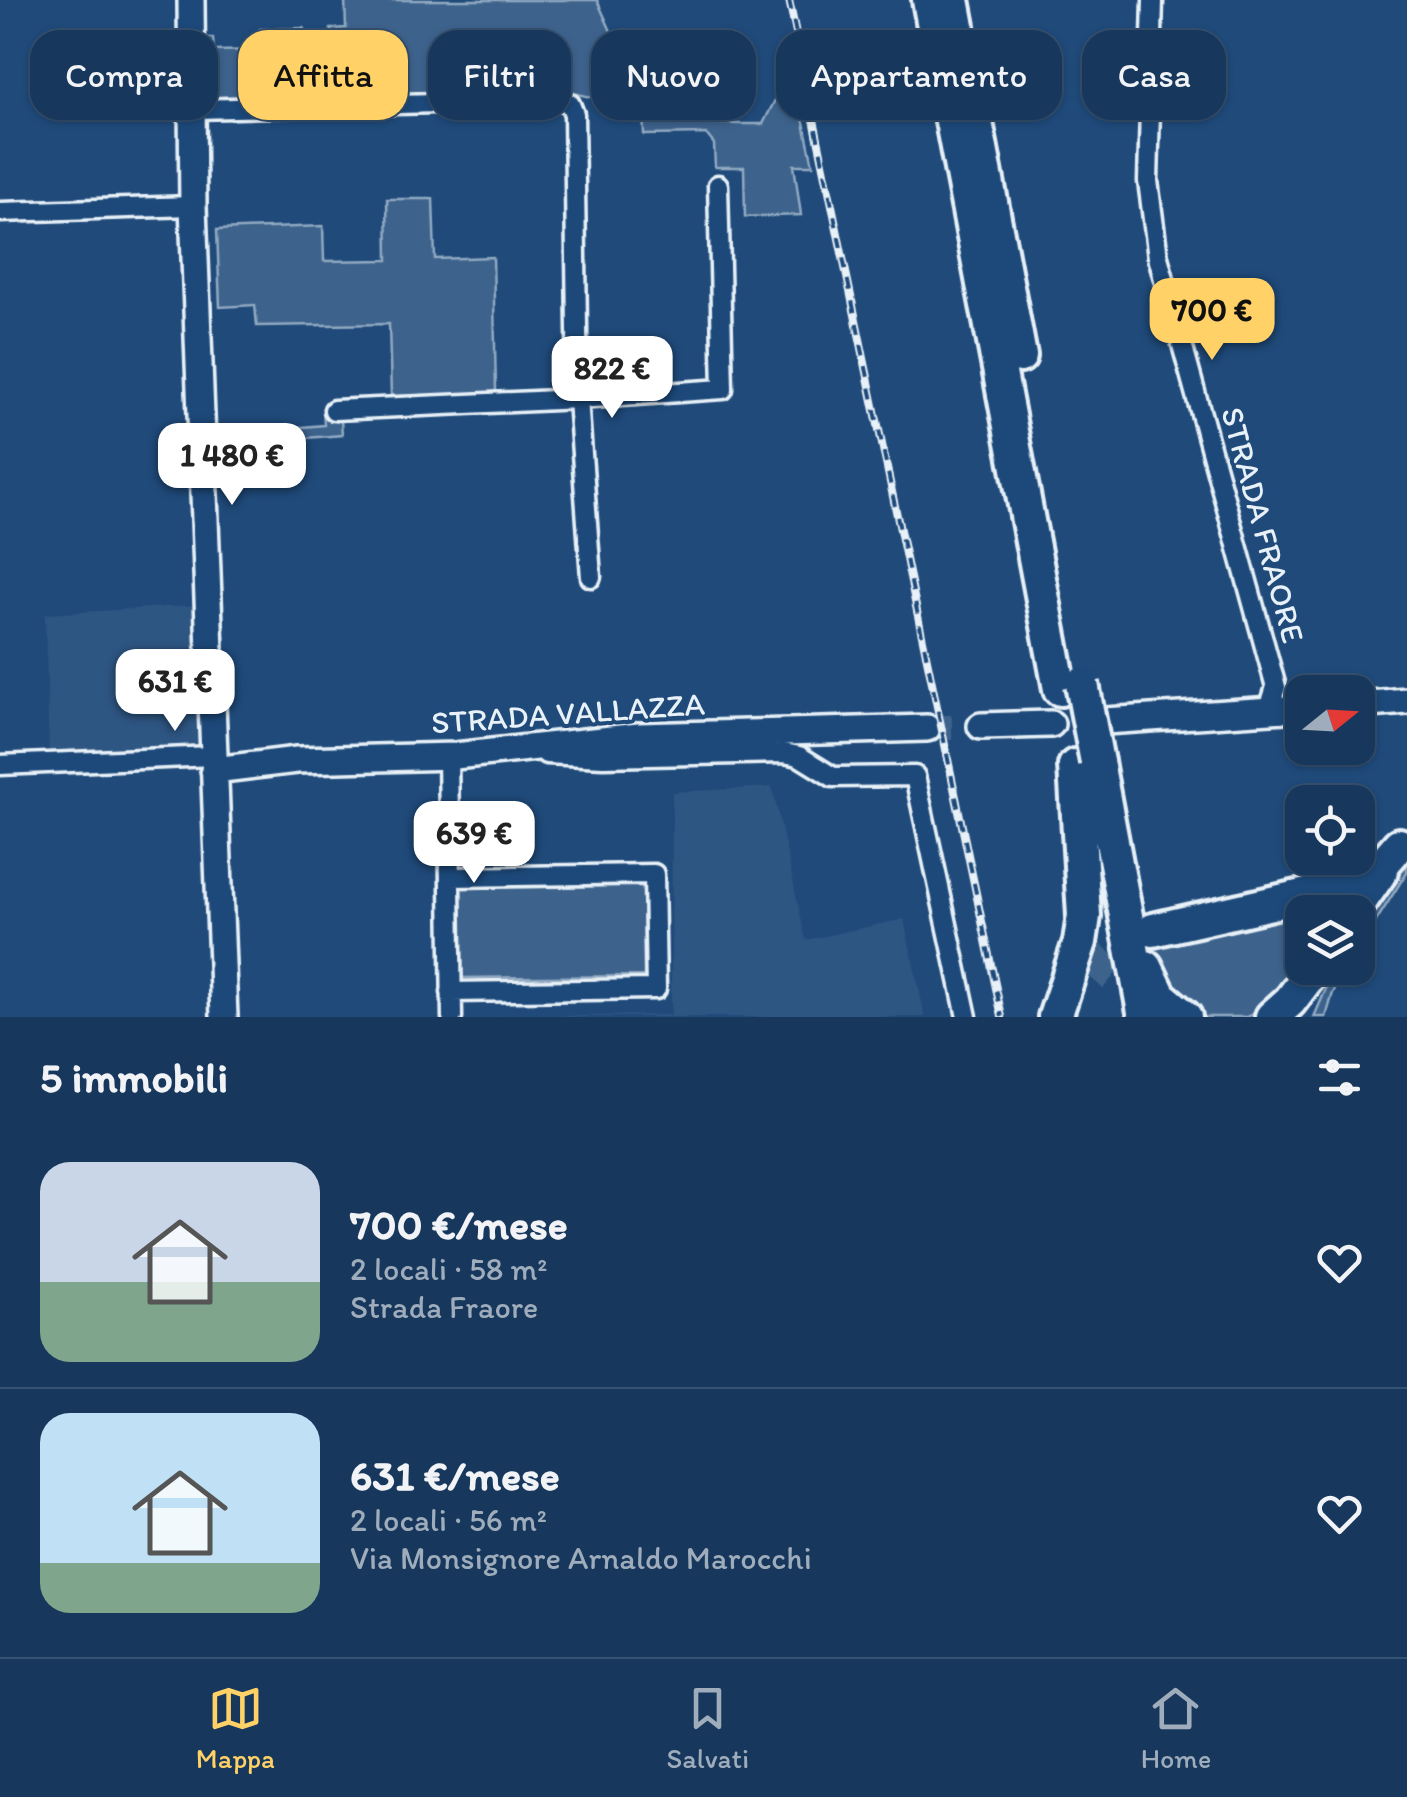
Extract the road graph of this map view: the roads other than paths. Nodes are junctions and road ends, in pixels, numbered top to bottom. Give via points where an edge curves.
1 (190, 0) edge
2 (918, 0) edge
3 (929, 0) edge
4 (952, 0) edge
5 (1153, 0) edge
6 (191, 30) edge
7 (929, 30) edge
8 (935, 30) edge
9 (218, 108) edge
10 (194, 120) edge
11 (953, 120) edge
12 (718, 185) dead end
13 (194, 206) junction
14 (0, 212) edge
15 (578, 400) junction
16 (334, 410) dead end
17 (590, 572) dead end
18 (1071, 687) junction
19 (1375, 705) edge
20 (1402, 705) edge
21 (1269, 709) junction
22 (1285, 709) edge
23 (1105, 721) dead end
24 (1051, 724) dead end
25 (972, 726) tunnel mouth
26 (927, 728) tunnel mouth
27 (491, 752) junction
28 (448, 756) junction
29 (214, 763) junction
30 (1086, 764) junction
31 (0, 765) edge
32 (1106, 814) junction
33 (1397, 848) edge
34 (450, 877) junction
35 (1365, 895) edge
36 (1373, 895) edge
37 (1153, 930) tunnel mouth
38 (1090, 978) tunnel mouth
39 (1302, 985) edge
40 (1319, 985) edge
41 (452, 992) junction
42 (224, 1017) edge
43 (452, 1017) edge
44 (967, 1017) edge
45 (1055, 1017) edge
46 (1078, 1017) edge
47 (1123, 1017) edge
48 (1145, 1017) edge
49 (1184, 1017) edge
50 (1272, 1017) edge
51 (1307, 1017) edge

1 - 6 street
2 - 7 highway
3 - 8 highway
4 - 18 highway
5 - 21 street, STRADA FRAORE via 1148,181 1158,257 1276,686
9 - 15 street via 570,104
10 - 13 street
11 - 18 highway
12 - 15 street via 722,388
13 - 14 street
13 - 29 street
15 - 16 street
15 - 17 street
18 - 30 highway, bridge
19 - 20 street
21 - 22 street
21 - 23 street
24 - 25 street
26 - 27 street, STRADA VALLAZZA via 639,736
27 - 28 street, STRADA VALLAZZA
27 - 44 street via 784,753 833,777 915,776
28 - 29 street, STRADA VALLAZZA
28 - 34 street
29 - 31 street
29 - 42 street
30 - 32 highway
30 - 45 highway via 1084,916
30 - 47 highway
32 - 48 highway
32 - 49 highway via 1122,847 1150,978
33 - 35 highway
33 - 36 highway
33 - 37 highway via 1346,886
34 - 41 street
34 - 41 street via 654,874 656,970 656,989
38 - 46 highway
39 - 50 highway
40 - 51 highway
41 - 43 street

